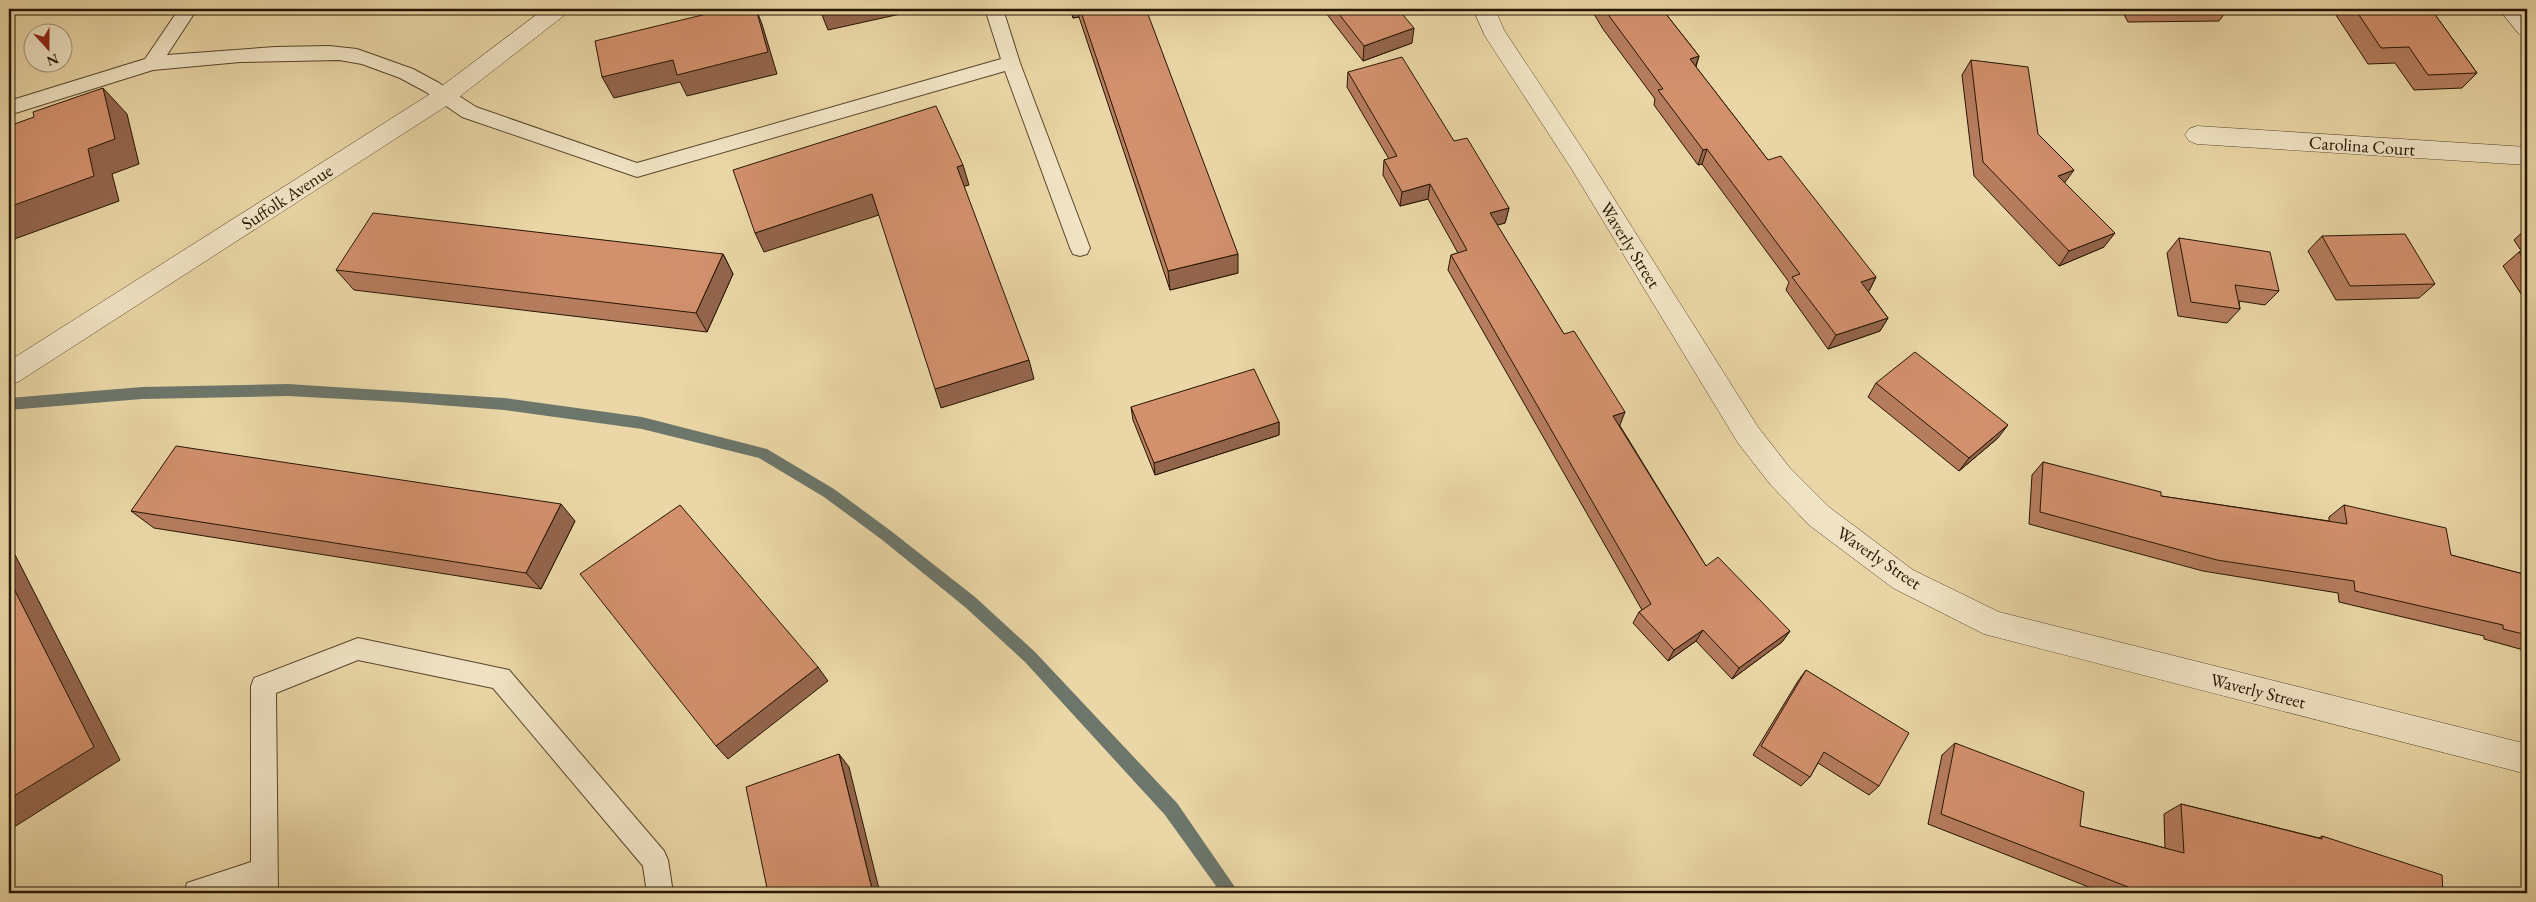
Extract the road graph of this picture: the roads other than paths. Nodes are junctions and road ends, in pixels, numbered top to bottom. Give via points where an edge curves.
1 (188, 9) edge
2 (558, 9) edge
3 (994, 9) edge
4 (1484, 9) edge
5 (2510, 9) edge
6 (2527, 29) edge
7 (1011, 63) junction
8 (152, 64) junction
9 (446, 95) junction
10 (9, 108) edge
11 (2197, 135) dead end
12 (2527, 156) edge
13 (1080, 248) dead end
14 (9, 374) edge
15 (2527, 759) edge
16 (265, 882) edge
17 (197, 893) edge
18 (660, 893) edge

1 - 8 lane
2 - 9 street, Suffolk Avenue
3 - 7 lane
4 - 15 street, Waverly Street via 1493,31 1579,162 1748,435 1780,476 1819,516 1903,579 1994,624
5 - 6 street
7 - 9 lane via 637,170 469,112
7 - 13 lane
8 - 9 lane via 209,56 258,54 318,53 363,57 402,70
8 - 10 lane
9 - 14 street, Suffolk Avenue
11 - 12 street, Carolina Court
16 - 17 lane
16 - 18 lane via 264,686 358,649 500,678 655,860

